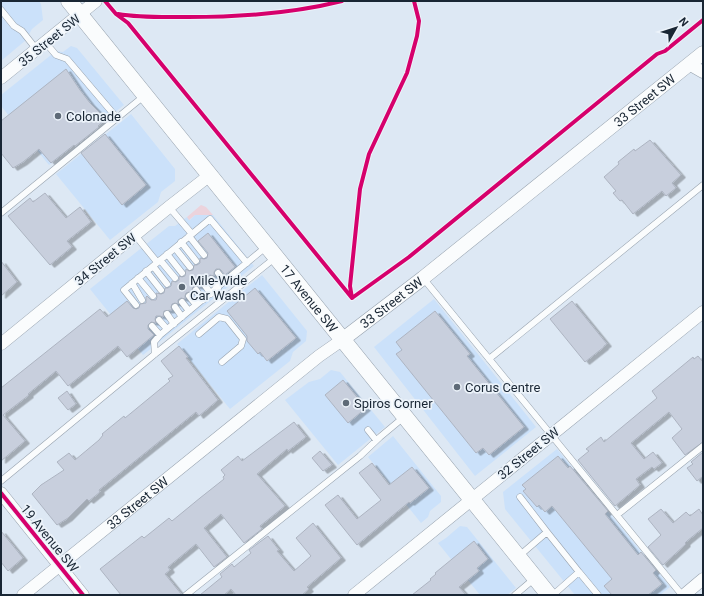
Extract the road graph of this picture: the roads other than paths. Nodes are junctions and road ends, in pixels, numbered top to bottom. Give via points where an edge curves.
1 (69, 1) edge
2 (96, 1) edge
3 (1, 10) edge
4 (80, 14) junction
5 (41, 46) junction
6 (703, 53) edge
7 (689, 64) junction
8 (703, 72) edge
9 (1, 78) edge
10 (145, 95) junction
11 (117, 118) junction
12 (210, 175) junction
13 (703, 185) edge
14 (169, 207) junction
15 (1, 213) edge
16 (135, 235) junction
17 (190, 235) junction
18 (181, 242) junction
19 (175, 248) junction
20 (272, 252) junction
21 (167, 254) junction
22 (204, 255) dead end
23 (196, 261) dead end
24 (157, 263) junction
25 (247, 263) junction
26 (190, 267) dead end
27 (146, 272) junction
28 (182, 273) dead end
29 (218, 273) dead end
30 (138, 278) junction
31 (175, 278) dead end
32 (423, 278) junction
33 (210, 279) dead end
34 (225, 282) junction
35 (132, 283) junction
36 (167, 284) dead end
37 (204, 284) dead end
38 (218, 288) junction
39 (161, 290) dead end
40 (196, 290) dead end
41 (211, 294) junction
42 (153, 296) dead end
43 (190, 296) dead end
44 (142, 300) dead end
45 (203, 300) junction
46 (182, 302) dead end
47 (136, 305) dead end
48 (196, 305) junction
49 (175, 307) dead end
50 (189, 311) junction
51 (703, 312) edge
52 (167, 314) dead end
53 (182, 317) junction
54 (159, 320) dead end
55 (174, 324) junction
56 (152, 326) dead end
57 (167, 329) junction
58 (199, 334) dead end
59 (160, 335) junction
60 (342, 340) junction
61 (1, 344) edge
62 (155, 354) junction
63 (489, 358) junction
64 (222, 362) dead end
65 (404, 417) junction
66 (368, 430) dead end
67 (551, 435) junction
68 (376, 440) junction
69 (703, 446) edge
70 (1, 481) edge
71 (1, 493) edge
72 (520, 498) dead end
73 (471, 500) junction
74 (617, 515) junction
75 (547, 532) junction
76 (518, 557) junction
77 (59, 565) junction
78 (579, 572) junction
79 (535, 578) junction
80 (703, 580) edge
81 (23, 595) edge
82 (83, 595) edge
83 (186, 595) edge
84 (354, 595) edge
85 (515, 595) edge
86 (549, 595) edge
87 (553, 595) edge
88 (598, 595) edge
89 (683, 595) edge

1 - 4 main road, 17 Avenue SW
2 - 4 street, 35 Street SW
3 - 5 lane via 14,26
4 - 5 street, 35 Street SW
4 - 10 main road, 17 Avenue SW
5 - 9 street, 35 Street SW
5 - 11 lane via 56,56 67,59
6 - 7 street, 33 Street SW
7 - 8 street
7 - 32 street, 33 Street SW
10 - 11 lane
10 - 12 main road, 17 Avenue SW
11 - 15 lane
12 - 14 street, 34 Street SW
12 - 20 main road, 17 Avenue SW
13 - 63 lane
14 - 16 street, 34 Street SW
14 - 17 lane
16 - 24 lane
16 - 61 street, 34 Street SW
17 - 18 lane
17 - 22 lane
17 - 25 lane via 210,219
18 - 19 lane
18 - 23 lane
19 - 21 lane
19 - 26 lane
20 - 25 lane
20 - 60 main road, 17 Avenue SW
20 - 62 lane
21 - 24 lane
21 - 28 lane
24 - 27 lane
24 - 31 lane
24 - 36 lane
25 - 34 lane
27 - 30 lane
27 - 39 lane
29 - 34 lane
30 - 35 lane
30 - 42 lane
32 - 60 street, 33 Street SW
32 - 63 lane
33 - 38 lane
34 - 38 lane
35 - 44 lane
35 - 47 lane via 124,290
37 - 41 lane
38 - 41 lane
40 - 45 lane
41 - 45 lane
43 - 48 lane
45 - 48 lane
46 - 50 lane
48 - 50 lane
49 - 53 lane
50 - 53 lane
51 - 67 street, 32 Street SW
52 - 55 lane
53 - 55 lane
54 - 57 lane
55 - 57 lane
56 - 59 lane
57 - 59 lane
58 - 64 lane via 219,317 227,319 243,339 241,346
59 - 62 lane via 154,342
60 - 65 main road, 17 Avenue SW
60 - 77 street, 33 Street SW
62 - 70 lane
63 - 67 lane
65 - 68 lane
65 - 73 main road, 17 Avenue SW
66 - 68 lane
67 - 73 street, 32 Street SW
67 - 74 lane
68 - 83 lane via 360,456
69 - 74 lane
71 - 77 street, 19 Avenue SW
72 - 75 lane
73 - 76 main road, 17 Avenue SW
73 - 84 street, 32 Street SW
74 - 89 lane
75 - 76 lane
75 - 78 lane
76 - 79 main road, 17 Avenue SW
77 - 81 street, 33 Street SW
77 - 82 street, 19 Avenue SW
78 - 87 lane
78 - 88 lane
79 - 85 lane
79 - 86 main road, 17 Avenue SW
80 - 89 street

